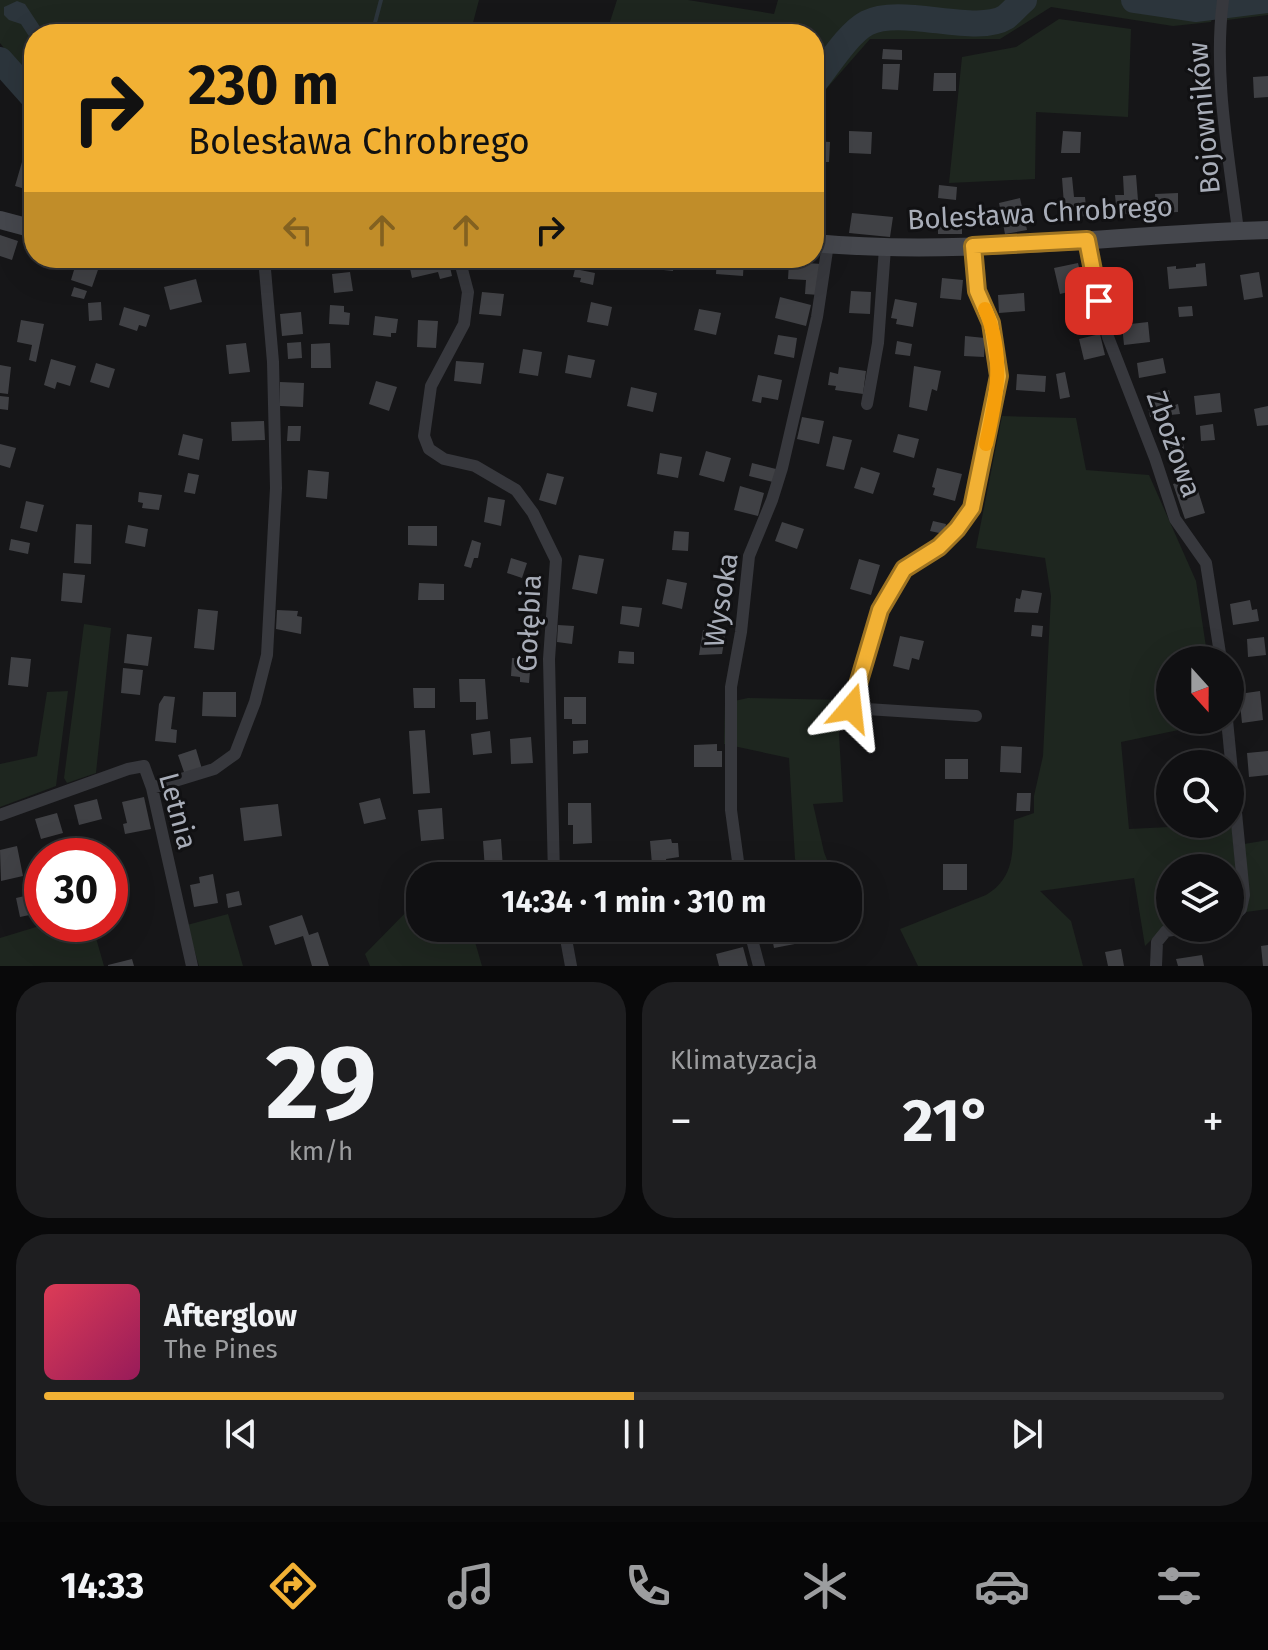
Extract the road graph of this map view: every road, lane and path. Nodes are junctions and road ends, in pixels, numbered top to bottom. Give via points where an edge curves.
1 (1223, 0) edge
2 (0, 220) edge
3 (24, 226) edge
4 (1268, 230) edge
5 (1238, 231) junction
6 (1087, 240) junction
7 (824, 244) edge
8 (973, 246) junction
9 (885, 248) junction
10 (263, 268) edge
11 (462, 268) edge
12 (820, 268) edge
13 (867, 404) dead end
14 (1219, 646) edge
15 (976, 716) dead end
16 (1228, 734) edge
17 (152, 788) junction
18 (0, 815) edge
19 (1240, 854) edge
20 (554, 862) edge
21 (738, 862) edge
22 (567, 942) edge
23 (753, 942) edge
24 (1157, 942) edge
25 (192, 966) edge
26 (571, 966) edge
27 (759, 966) edge
28 (1156, 966) edge

1 - 5 street, Bojowników via 1219,34
2 - 3 street
4 - 5 street, Bolesława Chrobrego
5 - 6 street, Bolesława Chrobrego
6 - 8 street, Bolesława Chrobrego
6 - 14 street, Zbożowa via 1108,337 1175,519 1206,563
7 - 9 street, Bolesława Chrobrego
8 - 9 street, Bolesława Chrobrego
8 - 15 street via 977,291 991,323 999,376 972,508 939,547 904,569 880,610 851,708
9 - 13 street
10 - 17 street via 273,362 276,488 267,655 235,754 214,769
11 - 20 street, Gołębia via 468,292 464,324 431,386 424,436 429,449 444,459 475,466 516,490 556,560 549,659
12 - 21 street, Wysoka via 817,317 782,468 749,556 731,687 731,810
16 - 19 street
17 - 18 street, Letnia via 144,766 137,767
17 - 25 street, Letnia
22 - 26 street
23 - 27 street
24 - 28 street

